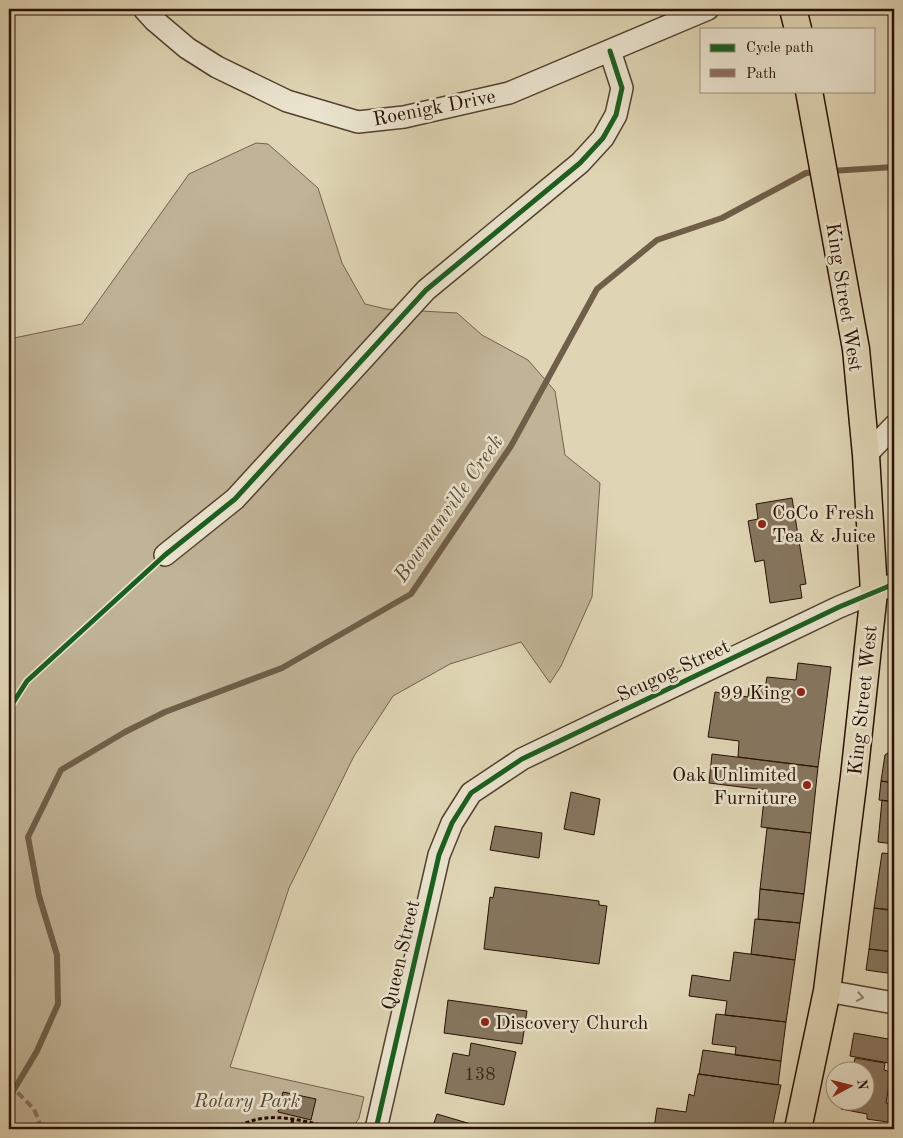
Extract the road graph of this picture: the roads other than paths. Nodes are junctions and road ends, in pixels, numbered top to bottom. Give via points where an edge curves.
1 (144, 9) edge
2 (708, 9) edge
3 (610, 51) junction
4 (809, 92) edge
5 (894, 426) edge
6 (866, 455) junction
7 (165, 554) dead end
8 (884, 588) edge
9 (471, 793) joint
10 (827, 991) junction
11 (894, 1003) edge
12 (376, 1129) edge
13 (798, 1129) edge

1 - 3 street, Roenigk Drive via 187,48 217,67 287,101 358,122 404,117 509,93
2 - 3 street, Roenigk Drive
3 - 7 street via 622,88 616,115 603,138 580,163 426,290 235,499
4 - 6 main road, King Street West via 856,349
5 - 6 street
6 - 8 main road, King Street West
8 - 9 street, Scugog Street via 522,759
8 - 10 main road, King Street West via 854,777
9 - 12 street, Queen Street via 452,823 439,855
10 -> 11 street
10 - 13 main road, King Street West

